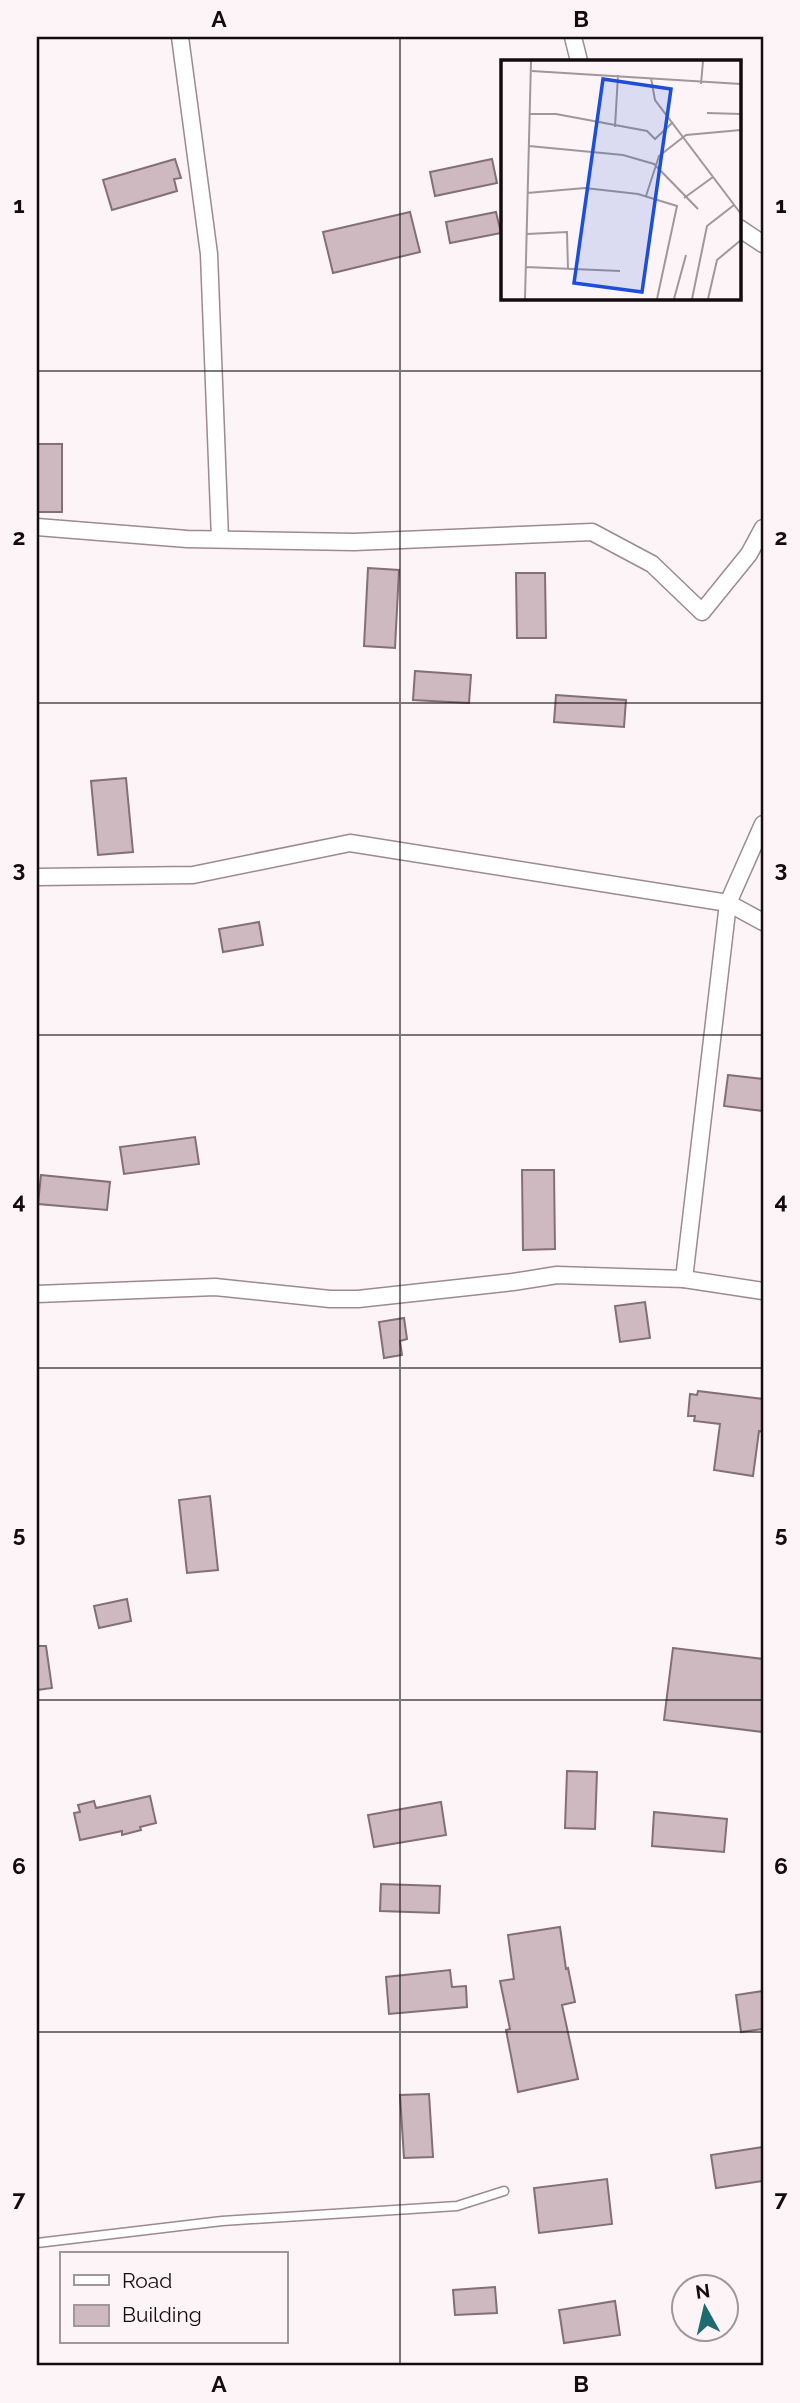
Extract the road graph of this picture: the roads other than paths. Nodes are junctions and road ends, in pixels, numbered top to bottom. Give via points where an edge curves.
1 (180, 37) edge
2 (573, 37) edge
3 (579, 60) edge
4 (740, 229) edge
5 (763, 244) edge
6 (37, 527) edge
7 (763, 528) edge
8 (220, 539) junction
9 (763, 824) edge
10 (37, 877) edge
11 (728, 903) junction
12 (763, 922) edge
13 (684, 1279) junction
14 (763, 1291) edge
15 (37, 1294) edge
16 (504, 2191) dead end
17 (37, 2243) edge

1 - 8 street via 209,254
2 - 3 street
4 - 5 street
6 - 8 street
7 - 8 street via 749,554 702,612 652,564 592,532 354,542
9 - 11 street
10 - 11 street via 193,875 350,843
11 - 12 street
11 - 13 street
13 - 14 street
13 - 15 street via 556,1275 358,1299 215,1287
16 - 17 lane via 457,2206 222,2221

